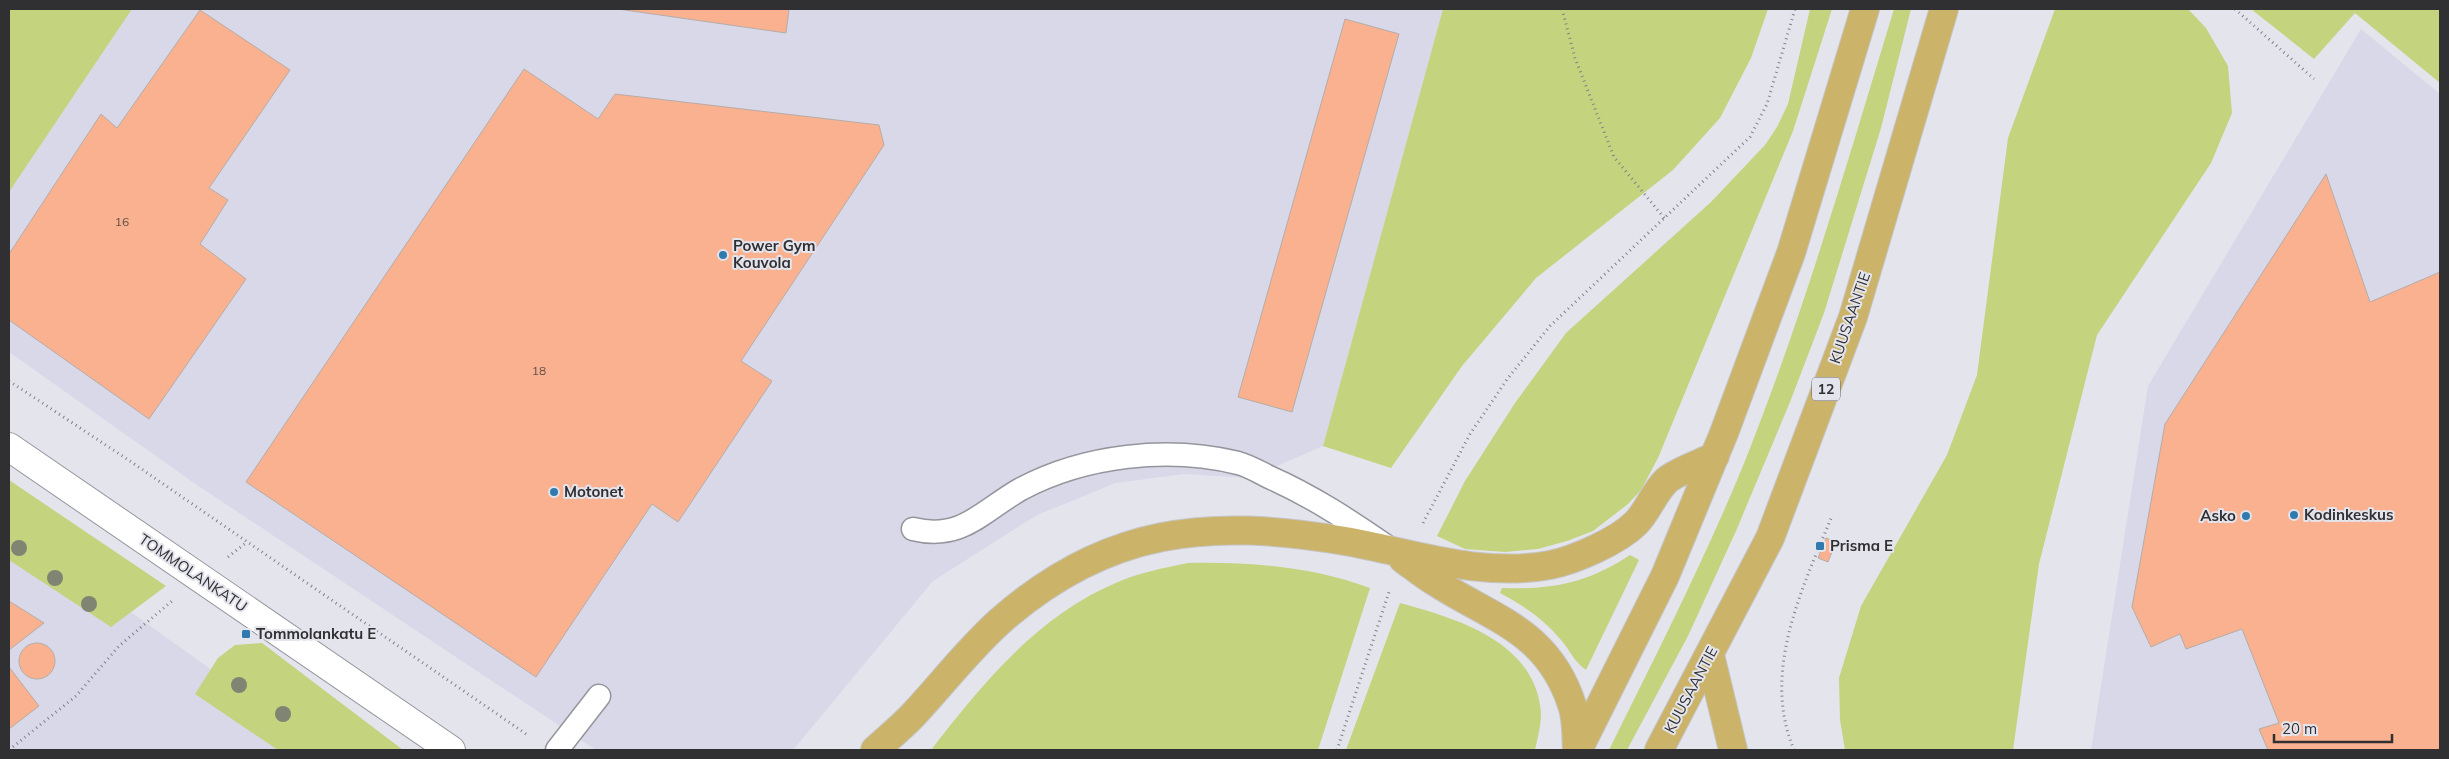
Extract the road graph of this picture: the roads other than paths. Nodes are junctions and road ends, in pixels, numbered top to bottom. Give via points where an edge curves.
1 (1865, 9) edge
2 (1944, 9) edge
3 (9, 447) edge
4 (1715, 456) junction
5 (913, 529) dead end
6 (1394, 552) junction
7 (1710, 654) junction
8 (599, 696) dead end
9 (912, 716) junction
10 (451, 750) edge
11 (557, 750) edge
12 (875, 750) edge
13 (888, 750) edge
14 (1577, 750) edge
15 (1659, 750) edge
16 (1734, 750) edge

1 - 4 main road via 1791,253
2 - 7 main road, KUUSAANTIE / 12 via 1853,317 1770,538
3 - 10 street, TOMMOLANKATU
4 - 6 main road via 1668,480 1636,523 1610,541 1551,564 1478,568
4 - 14 main road via 1665,576
5 - 6 lane via 944,532 960,527 1021,490 1059,472 1100,461 1192,455 1240,464 1290,486 1341,514
6 - 9 main road via 1282,532 1227,529 1134,543 1102,554 1038,590 998,624
6 - 14 main road via 1437,584 1511,624 1539,648 1559,673 1573,706
7 - 15 main road, KUUSAANTIE / 12
7 - 16 main road
8 - 11 lane
9 - 12 main road
9 - 13 main road

